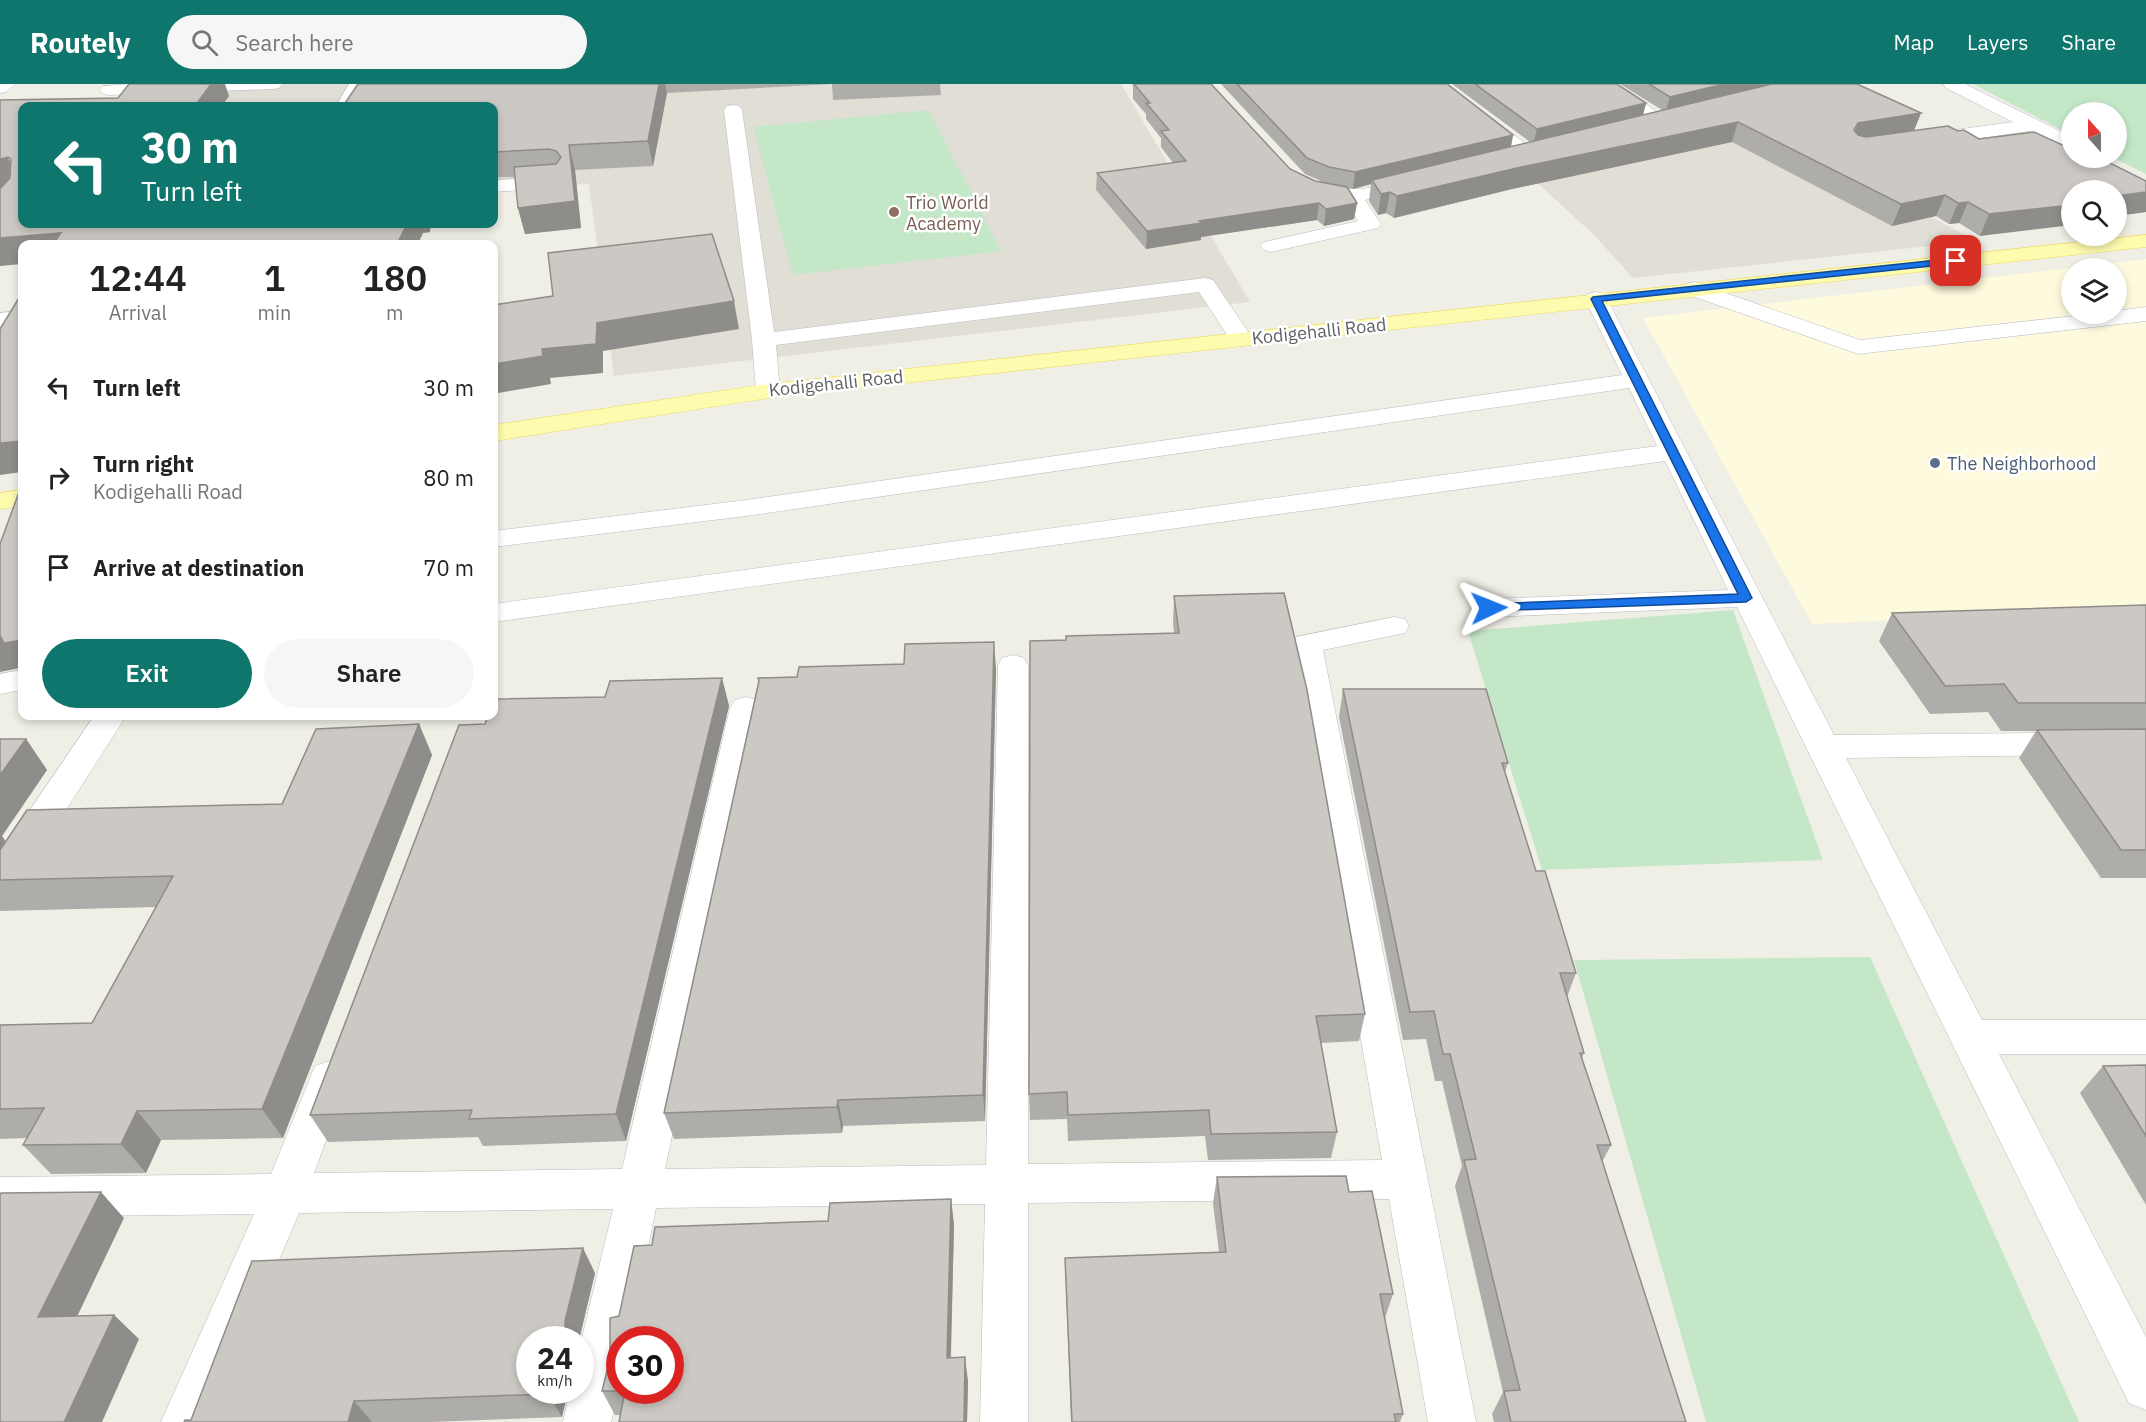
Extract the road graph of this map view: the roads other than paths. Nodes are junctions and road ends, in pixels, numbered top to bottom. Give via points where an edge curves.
1 (6, 84) edge
2 (273, 84) edge
3 (358, 84) edge
4 (1437, 84) edge
5 (1604, 84) edge
6 (1952, 84) edge
7 (104, 87) edge
8 (0, 88) edge
9 (97, 102) edge
10 (347, 102) edge
11 (733, 110) dead end
12 (1685, 116) edge
13 (1662, 122) junction
14 (2034, 125) junction
15 (1641, 127) edge
16 (2061, 139) edge
17 (1905, 142) edge
18 (1553, 149) edge
19 (1531, 155) junction
20 (1509, 160) edge
21 (1431, 179) edge
22 (1297, 180) edge
23 (555, 183) edge
24 (498, 186) edge
25 (1353, 197) junction
26 (2146, 241) edge
27 (1271, 246) dead end
28 (1694, 289) junction
29 (1596, 299) junction
30 (2146, 314) edge
31 (18, 318) edge
32 (0, 320) edge
33 (1241, 339) junction
34 (764, 340) junction
35 (1635, 380) junction
36 (768, 391) junction
37 (498, 432) edge
38 (1672, 452) junction
39 (18, 499) edge
40 (0, 501) edge
41 (498, 538) edge
42 (1746, 598) junction
43 (1489, 608) dead end
44 (498, 612) edge
45 (1394, 626) dead end
46 (1013, 666) dead end
47 (18, 681) edge
48 (0, 684) edge
49 (746, 708) dead end
50 (107, 720) edge
51 (2146, 743) edge
52 (1822, 747) junction
53 (0, 883) edge
54 (1969, 1036) junction
55 (2146, 1037) edge
56 (340, 1048) edge
57 (1407, 1179) junction
58 (1007, 1184) junction
59 (639, 1189) junction
60 (285, 1194) junction
61 (0, 1197) edge
62 (2146, 1386) edge
63 (185, 1422) edge
64 (587, 1422) edge
65 (1004, 1422) edge
66 (1452, 1422) edge

1 - 8 street
2 - 7 street
3 - 10 street
4 - 19 street
5 - 13 street
6 - 14 street
7 - 9 street
11 - 34 street
12 - 13 street
13 - 15 street
14 - 16 street
14 - 17 street
18 - 19 street
19 - 20 street
21 - 25 street
22 - 25 street via 1321,191
23 - 24 street
25 - 27 street via 1371,224
26 - 28 main road, Kodigehalli Road
28 - 29 main road, Kodigehalli Road
28 - 30 street via 1858,347
29 - 33 main road, Kodigehalli Road
29 - 35 street
31 - 32 street
33 - 34 street via 1205,285
33 - 36 main road, Kodigehalli Road
34 - 36 street
35 - 38 street
35 - 41 street via 746,508
36 - 37 main road, Kodigehalli Road
38 - 42 street
38 - 44 street
39 - 40 main road
42 - 43 street
42 - 52 street
45 - 57 street via 1307,644
46 - 58 street
47 - 48 street
49 - 59 street
50 - 53 street
51 - 52 street
52 - 54 street
54 - 55 street
54 - 62 street
56 - 60 street
57 - 58 street
57 - 66 street
58 - 59 street
58 - 65 street
59 - 60 street
59 - 64 street
60 - 61 street
60 - 63 street

